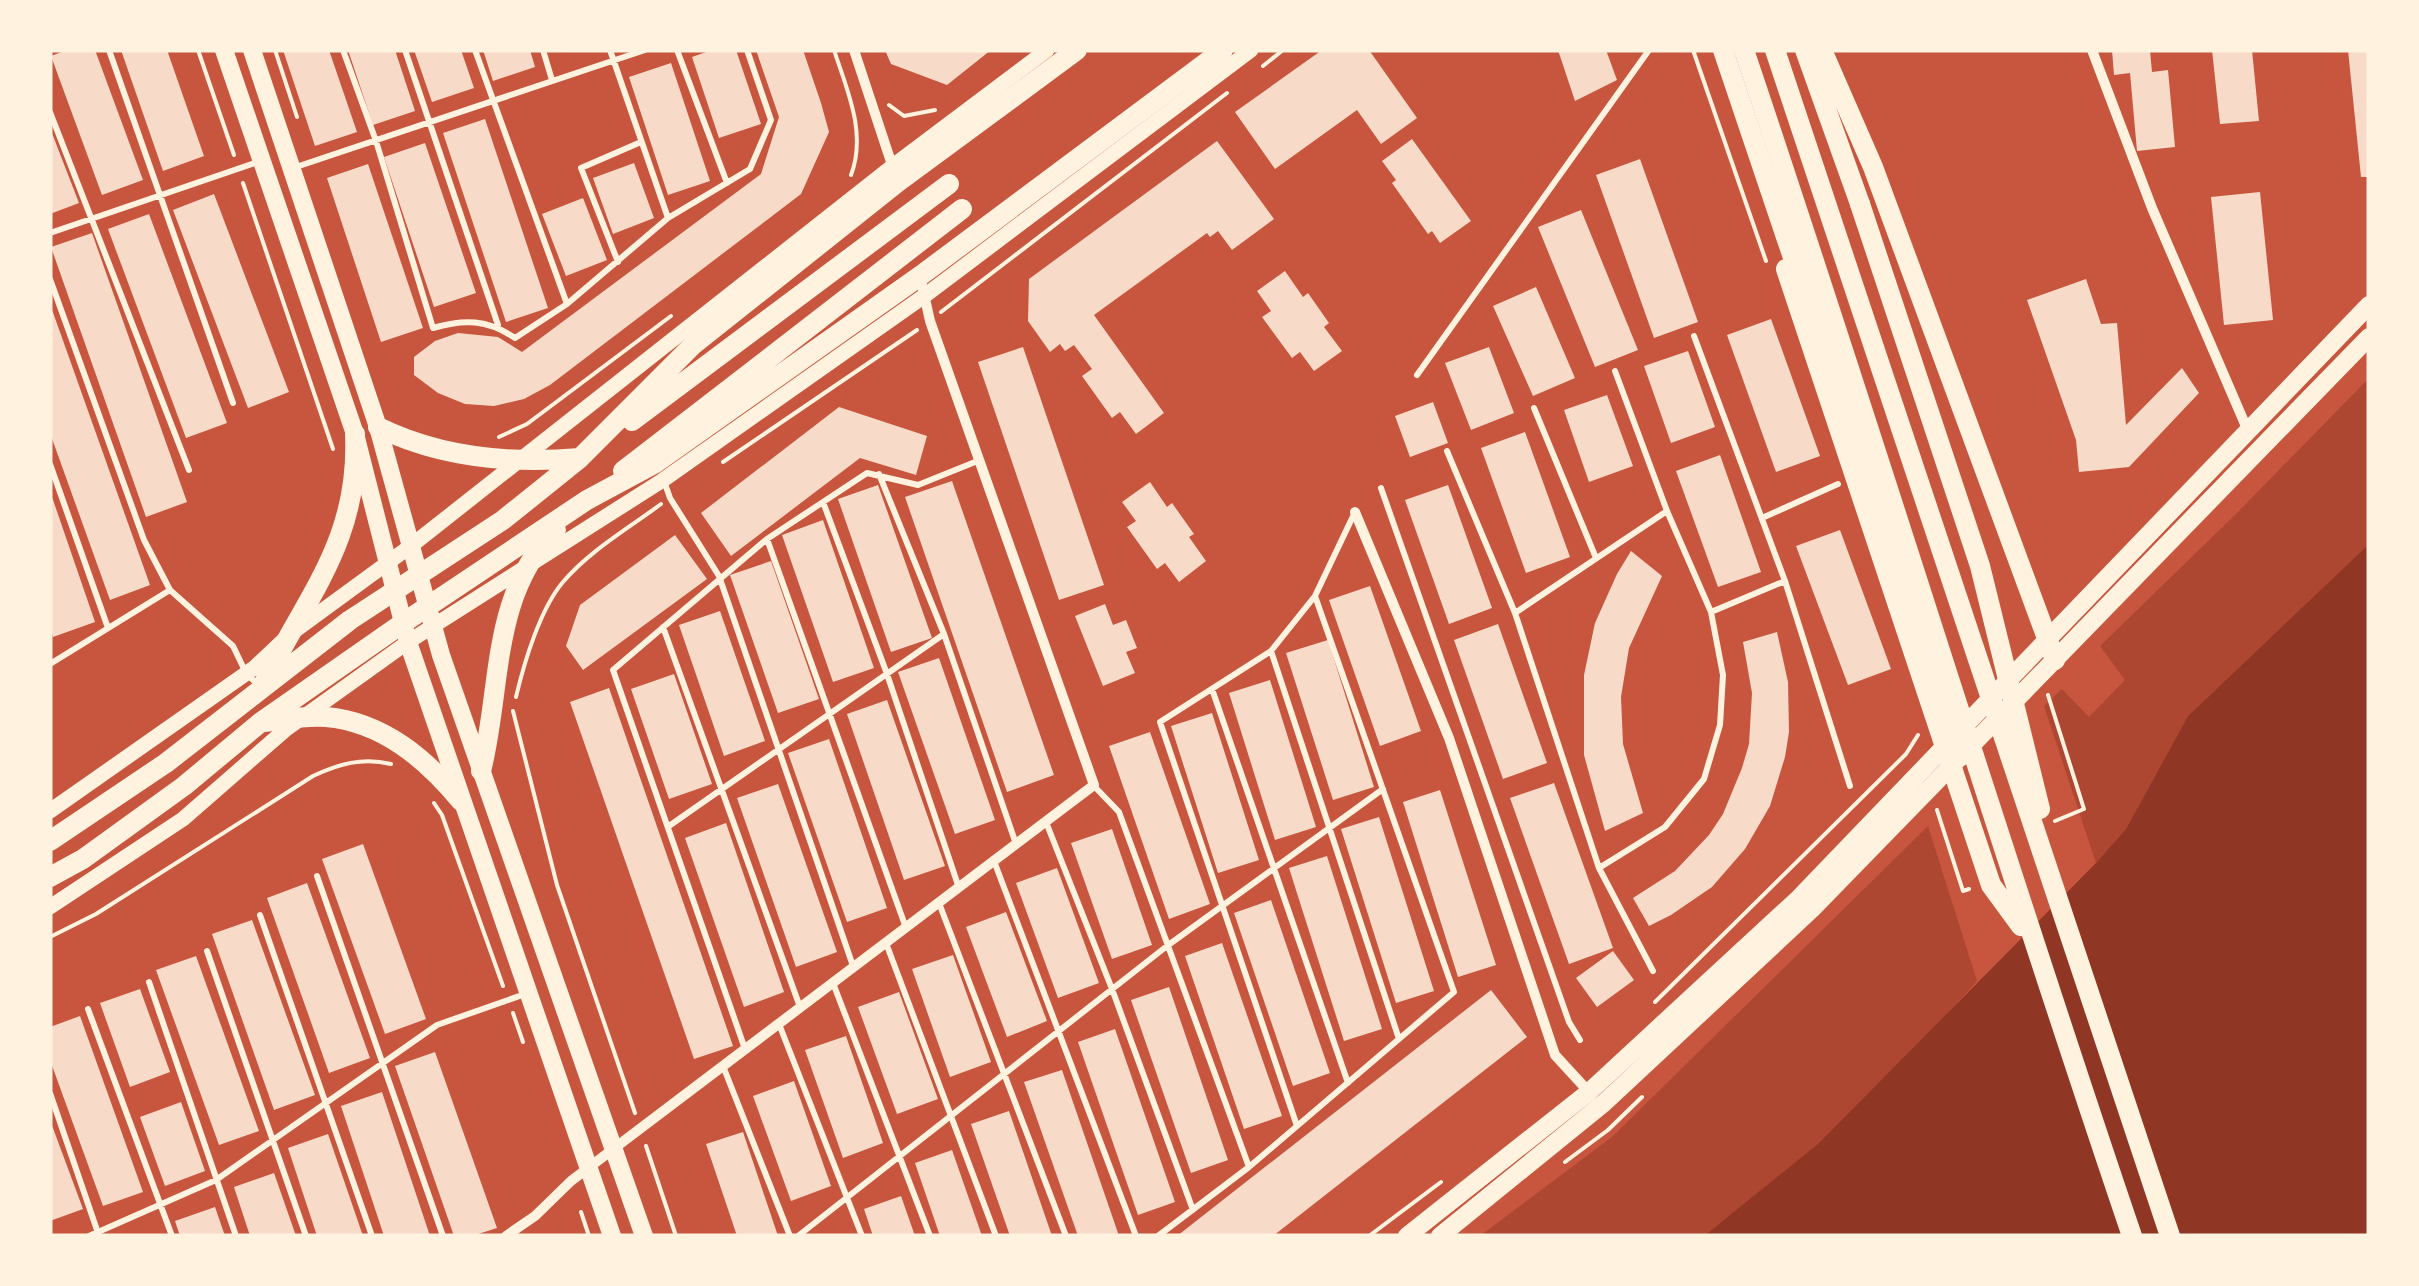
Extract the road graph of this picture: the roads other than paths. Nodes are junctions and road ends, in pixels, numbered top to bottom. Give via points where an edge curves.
1 (108, 50) edge
2 (224, 50) edge
3 (252, 50) edge
4 (343, 50) edge
5 (406, 50) edge
6 (475, 50) edge
7 (543, 50) edge
8 (610, 50) edge
9 (645, 50) edge
10 (678, 50) edge
11 (747, 50) edge
12 (854, 50) edge
13 (1048, 50) edge
14 (1077, 50) edge
15 (1223, 50) edge
16 (1251, 50) edge
17 (1649, 50) edge
18 (1712, 50) edge
19 (1723, 50) edge
20 (1744, 50) edge
21 (1775, 50) edge
22 (1805, 50) edge
23 (1822, 50) edge
24 (2092, 50) edge
25 (613, 60) junction
26 (552, 80) junction
27 (493, 102) junction
28 (50, 112) edge
29 (430, 122) junction
30 (376, 140) junction
31 (641, 142) junction
32 (259, 162) junction
33 (292, 168) junction
34 (896, 174) junction
35 (727, 183) junction
36 (949, 184) dead end
37 (161, 196) junction
38 (962, 208) dead end
39 (668, 218) junction
40 (92, 219) junction
41 (50, 233) edge
42 (618, 262) junction
43 (50, 279) edge
44 (924, 285) junction
45 (567, 304) junction
46 (2369, 305) edge
47 (498, 326) junction
48 (1694, 336) dead end
49 (2369, 337) edge
50 (1615, 371) dead end
51 (1418, 375) dead end
52 (233, 403) dead end
53 (1534, 408) dead end
54 (378, 426) junction
55 (2248, 431) junction
56 (355, 434) junction
57 (1446, 452) dead end
58 (524, 458) junction
59 (579, 459) junction
60 (981, 459) junction
61 (50, 464) edge
62 (190, 470) dead end
63 (659, 472) junction
64 (879, 473) junction
65 (1838, 484) dead end
66 (1381, 488) dead end
67 (587, 500) junction
68 (822, 502) junction
69 (1667, 511) junction
70 (1355, 512) joint
71 (1762, 518) junction
72 (767, 539) junction
73 (412, 545) junction
74 (1596, 558) junction
75 (388, 560) junction
76 (531, 563) junction
77 (420, 576) junction
78 (720, 576) junction
79 (1785, 580) junction
80 (170, 590) junction
81 (396, 591) junction
82 (1315, 596) junction
83 (1515, 612) junction
84 (1711, 612) junction
85 (429, 618) junction
86 (663, 627) junction
87 (108, 628) junction
88 (406, 633) junction
89 (944, 634) junction
90 (289, 635) junction
91 (2048, 639) junction
92 (1271, 652) junction
93 (2055, 660) junction
94 (50, 663) edge
95 (887, 674) junction
96 (254, 681) junction
97 (1212, 689) junction
98 (831, 713) junction
99 (299, 719) junction
100 (261, 722) junction
101 (1957, 746) junction
102 (778, 750) junction
103 (481, 771) junction
104 (1094, 785) junction
105 (1850, 786) dead end
106 (723, 789) junction
107 (1383, 789) junction
108 (461, 802) junction
109 (50, 812) edge
110 (1046, 822) junction
111 (669, 826) junction
112 (1329, 828) junction
113 (50, 838) edge
114 (1016, 844) junction
115 (994, 861) junction
116 (1274, 868) junction
117 (1599, 868) junction
118 (317, 876) dead end
119 (50, 877) edge
120 (959, 888) junction
121 (939, 903) junction
122 (1222, 906) junction
123 (50, 907) edge
124 (260, 915) dead end
125 (2065, 923) junction
126 (906, 928) junction
127 (2031, 940) junction
128 (886, 943) junction
129 (1168, 946) junction
130 (207, 951) dead end
131 (854, 967) junction
132 (1653, 972) dead end
133 (148, 982) dead end
134 (833, 983) junction
135 (1112, 989) junction
136 (529, 993) junction
137 (800, 1008) junction
138 (88, 1009) dead end
139 (779, 1024) junction
140 (1059, 1031) junction
141 (1399, 1039) junction
142 (1580, 1040) dead end
143 (746, 1049) junction
144 (384, 1064) junction
145 (724, 1066) junction
146 (1005, 1073) junction
147 (1348, 1083) junction
148 (50, 1092) edge
149 (1589, 1092) junction
150 (326, 1103) junction
151 (952, 1115) junction
152 (1297, 1126) junction
153 (274, 1140) junction
154 (614, 1149) junction
155 (900, 1156) junction
156 (1249, 1167) junction
157 (589, 1168) junction
158 (216, 1180) junction
159 (847, 1197) junction
160 (162, 1206) junction
161 (1193, 1210) junction
162 (95, 1235) edge
163 (172, 1236) edge
164 (236, 1236) edge
165 (306, 1236) edge
166 (372, 1236) edge
167 (443, 1236) edge
168 (506, 1236) edge
169 (612, 1236) edge
170 (644, 1236) edge
171 (794, 1236) edge
172 (862, 1236) edge
173 (930, 1236) edge
174 (996, 1236) edge
175 (1066, 1236) edge
176 (1136, 1236) edge
177 (1158, 1236) edge
178 (1407, 1236) edge
179 (1440, 1236) edge
180 (2132, 1236) edge
181 (2170, 1236) edge

1 - 37 lane
2 - 32 main road
3 - 33 main road
4 - 30 lane
5 - 29 lane
6 - 27 lane
7 - 26 lane
8 - 25 lane
9 - 25 lane
10 - 35 lane
11 - 35 lane via 771,120 750,168
12 - 34 street
13 - 34 street
14 - 34 main road
15 - 44 main road
16 - 44 street
17 - 51 lane
18 - 127 main road via 1990,885
19 - 101 main road
20 - 127 main road
21 - 125 main road
22 - 125 main road via 1980,566
23 - 91 main road via 1874,167
24 - 55 street
25 - 26 lane
25 - 31 lane
26 - 27 lane
27 - 29 lane
27 - 45 lane
28 - 40 lane
29 - 30 lane
29 - 47 lane
30 - 33 lane
30 - 47 lane via 433,328 459,320
31 - 39 lane
31 - 42 lane via 581,168
32 - 37 lane
32 - 56 main road
33 - 54 main road
34 - 58 street
34 - 59 main road via 693,345
35 - 39 lane
36 - 59 main road
37 - 40 lane
37 - 52 lane
38 - 67 main road
39 - 42 lane
40 - 41 lane
40 - 62 lane
42 - 45 lane
43 - 80 lane via 144,540
44 - 60 street via 930,320
44 - 63 main road
45 - 47 lane via 515,338
46 - 55 main road
48 - 71 lane
49 - 93 main road
50 - 69 lane
53 - 74 lane
54 - 58 main road via 457,455
54 - 73 main road
55 - 91 main road
56 - 75 main road
56 - 90 main road via 353,489 339,543
57 - 83 lane
58 - 59 main road
58 - 73 street
59 - 77 main road
60 - 64 lane via 918,484
60 - 104 street
61 - 87 lane
63 - 67 main road
63 - 76 street
63 - 78 lane
64 - 68 lane via 867,473
64 - 89 lane
65 - 71 lane
66 - 142 lane
67 - 76 main road
67 - 85 main road
68 - 72 lane
68 - 95 lane
69 - 74 lane
69 - 84 lane
70 - 82 lane
70 - 149 street via 1448,738 1555,1055
71 - 79 lane
72 - 78 lane
72 - 98 lane
73 - 75 street
73 - 77 main road
74 - 83 lane
75 - 81 main road
75 - 90 street
76 - 85 street
76 - 103 main road via 506,618
77 - 81 main road
77 - 85 main road
78 - 86 lane
78 - 102 lane
79 - 84 lane
79 - 105 lane
80 - 87 lane
80 - 96 lane via 233,646
81 - 88 main road
81 - 96 main road
82 - 92 lane
82 - 107 lane
83 - 117 lane
84 - 117 lane via 1723,674 1720,725 1704,778 1664,828
85 - 88 main road
85 - 103 main road
86 - 106 lane
86 - 111 lane via 613,670
87 - 94 lane
88 - 99 street
88 - 100 main road
88 - 108 main road
89 - 95 lane
89 - 114 lane
90 - 96 main road
91 - 93 main road
91 - 101 main road
92 - 97 lane
92 - 112 lane
93 - 101 main road
95 - 98 lane
95 - 120 lane
96 - 109 street
96 - 113 main road via 166,763
97 - 116 lane
97 - 122 lane via 1160,722
98 - 102 lane
98 - 126 lane
99 - 100 main road
99 - 108 main road via 346,720 388,736 426,762
99 - 123 street via 183,819
100 - 119 main road via 184,786
101 - 149 main road
101 - 179 main road via 1812,909 1604,1103
102 - 106 lane
102 - 131 lane
103 - 154 main road
104 - 110 street
104 - 129 lane via 1119,812
106 - 111 lane
106 - 137 lane
107 - 112 lane
107 - 141 lane via 1454,992
108 - 136 main road
110 - 114 street
110 - 135 lane
111 - 143 lane
112 - 116 lane
112 - 141 lane
114 - 115 street
115 - 120 street
115 - 140 lane
116 - 122 lane
116 - 147 lane
117 - 132 lane
118 - 144 lane
120 - 121 street
121 - 126 street
121 - 146 lane
122 - 129 lane
122 - 152 lane
124 - 150 lane
125 - 181 main road
126 - 128 street
127 - 180 main road
128 - 131 street
128 - 151 lane
129 - 135 lane
129 - 156 lane
130 - 153 lane
131 - 134 street
133 - 158 lane
134 - 137 street
134 - 155 lane
135 - 140 lane
135 - 161 lane
136 - 144 lane via 436,1025
136 - 157 main road
137 - 139 street
138 - 160 lane
139 - 143 street
139 - 159 lane
140 - 146 lane
140 - 176 lane
141 - 147 lane
143 - 145 street
144 - 150 lane
144 - 167 lane
145 - 154 street
145 - 171 lane
146 - 151 lane
146 - 175 lane
147 - 152 lane
148 - 162 lane
149 - 178 main road
150 - 153 lane
150 - 166 lane
151 - 155 lane
151 - 174 lane
152 - 156 lane
153 - 158 lane
153 - 165 lane
154 - 157 street
154 - 170 main road
155 - 159 lane
155 - 173 lane
156 - 161 lane
157 - 168 street
157 - 169 main road
158 - 160 lane
158 - 164 lane
159 - 171 lane
159 - 172 lane
160 - 162 lane
160 - 163 lane
161 - 177 lane

